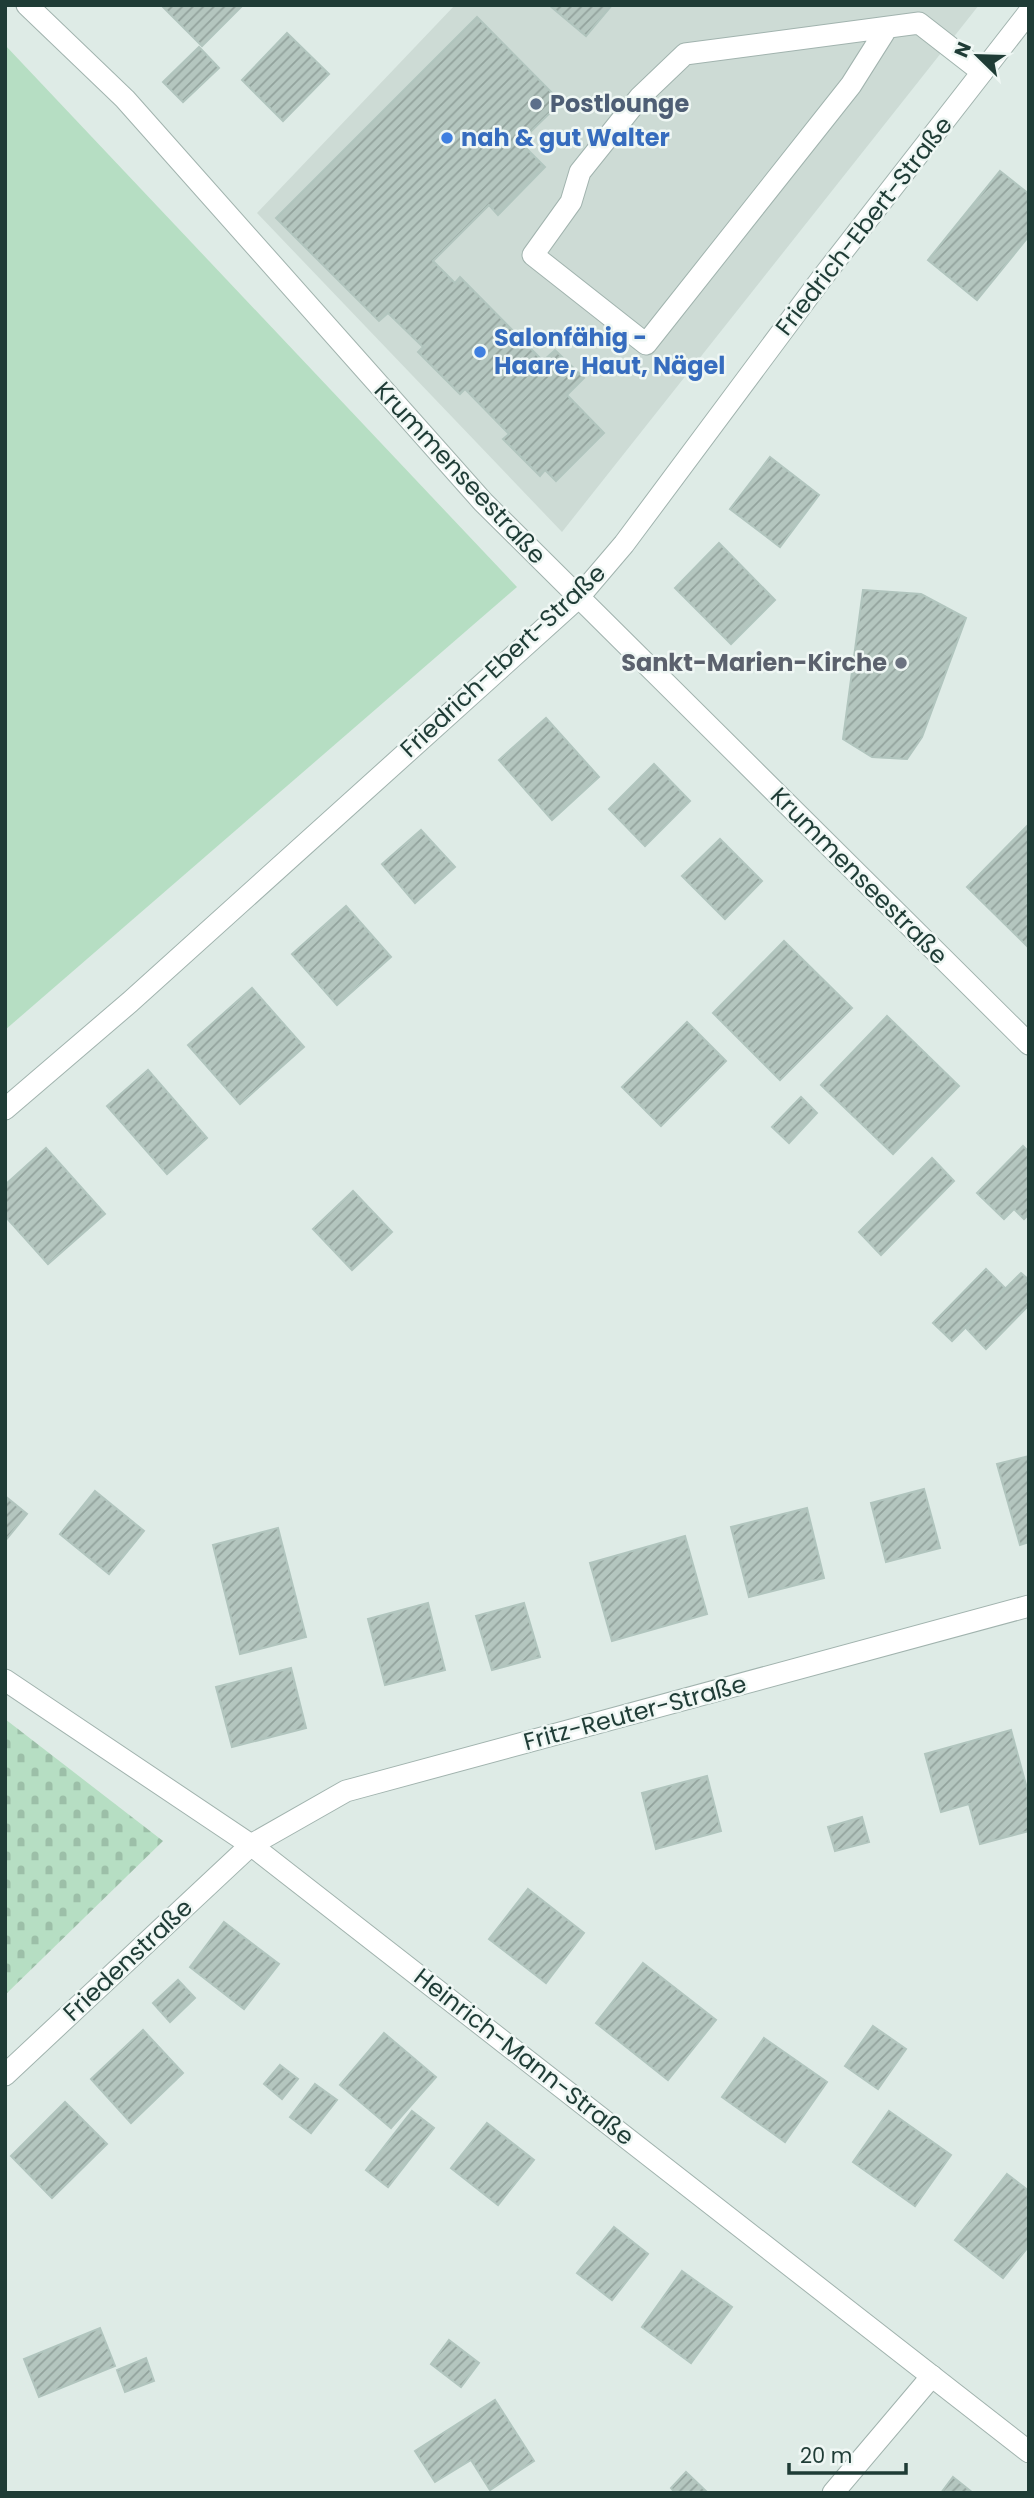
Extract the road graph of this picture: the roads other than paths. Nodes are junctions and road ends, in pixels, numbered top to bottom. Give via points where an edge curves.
1 (27, 5) edge
2 (1029, 12) edge
3 (887, 28) junction
4 (982, 72) junction
5 (578, 598) junction
6 (1029, 1044) edge
7 (5, 1109) edge
8 (1029, 1606) edge
9 (5, 1680) edge
10 (251, 1844) junction
11 (5, 2075) edge
12 (932, 2376) junction
13 (1029, 2452) edge
14 (833, 2493) edge

1 - 5 street, Krummenseestraße via 125,99 483,502
2 - 4 street, Friedrich-Ebert-Straße
3 - 3 street via 685,54 640,97 580,172 571,202 533,255 646,344 851,85
3 - 4 street via 919,23
4 - 5 street, Friedrich-Ebert-Straße via 624,544
5 - 6 street, Krummenseestraße
5 - 7 street, Friedrich-Ebert-Straße
8 - 10 street, Fritz-Reuter-Straße via 346,1791
9 - 10 street, Heinrich-Mann-Straße
10 - 11 street, Friedenstraße
10 - 12 street, Heinrich-Mann-Straße
12 - 13 street, Heinrich-Mann-Straße
12 - 14 street

